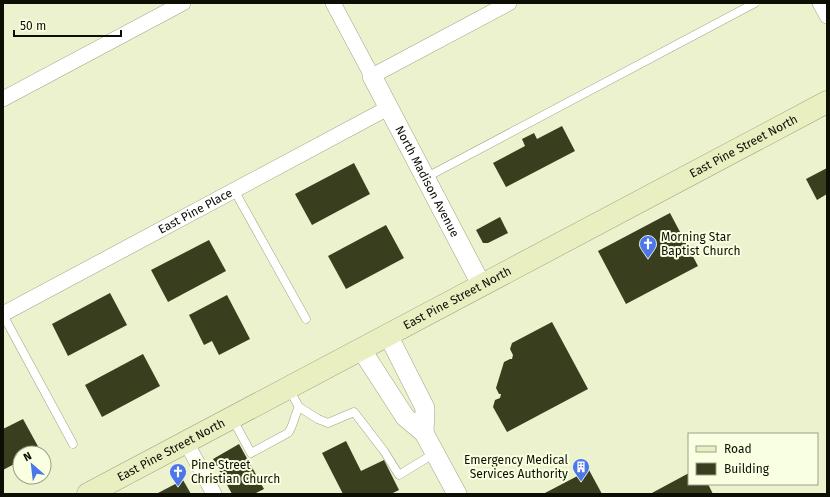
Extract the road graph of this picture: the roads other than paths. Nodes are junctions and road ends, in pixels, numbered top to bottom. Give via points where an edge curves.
1 (183, 3) edge
2 (333, 3) edge
3 (509, 3) edge
4 (756, 3) edge
5 (820, 3) edge
6 (827, 16) edge
7 (372, 76) junction
8 (3, 98) edge
9 (827, 102) edge
10 (388, 108) junction
11 (425, 178) junction
12 (234, 190) junction
13 (482, 286) junction
14 (3, 315) edge
15 (306, 319) dead end
16 (388, 335) junction
17 (361, 349) junction
18 (288, 388) junction
19 (299, 407) junction
20 (232, 418) junction
21 (424, 433) junction
22 (186, 442) junction
23 (73, 444) dead end
24 (435, 453) junction
25 (88, 494) edge
26 (214, 494) edge
27 (457, 494) edge

1 - 8 street
2 - 7 street
3 - 7 street
4 - 11 lane
5 - 6 street
7 - 10 street, North Madison Avenue
9 - 13 main road, East Pine Street North
10 - 11 street, North Madison Avenue
10 - 12 street, East Pine Place
11 - 13 street, North Madison Avenue
12 - 14 street, East Pine Place
12 - 15 lane
13 - 16 main road, East Pine Street North
14 - 23 lane
16 - 17 main road, East Pine Street North
16 - 21 street via 425,408
17 - 18 main road, East Pine Street North
17 - 21 street via 405,417
18 - 19 lane
18 - 20 main road, East Pine Street North
19 - 20 lane via 288,433 251,453
19 - 24 lane via 328,423 354,412 399,475
20 - 22 main road, East Pine Street North
21 - 24 street
22 - 25 main road, East Pine Street North
22 - 26 street
24 - 27 street

